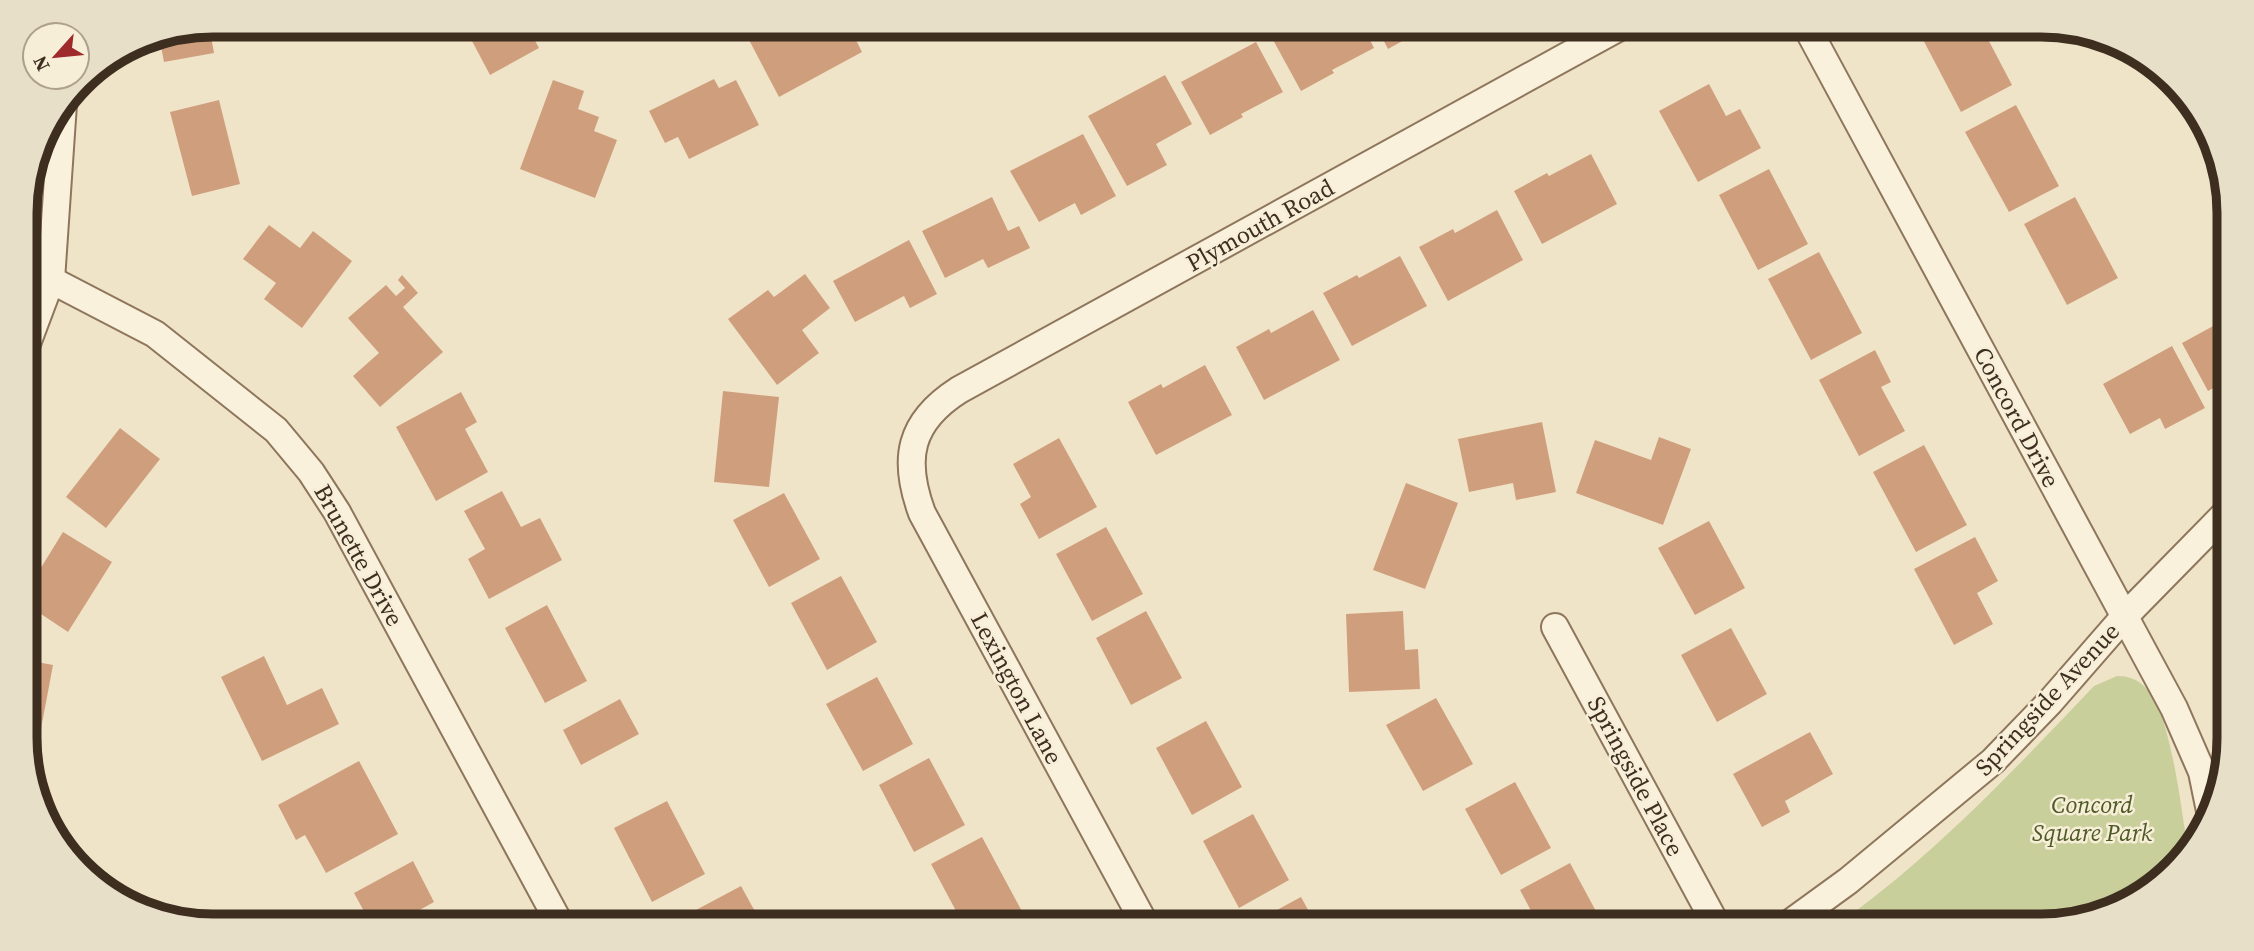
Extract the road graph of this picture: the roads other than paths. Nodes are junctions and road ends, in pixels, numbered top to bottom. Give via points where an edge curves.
1 (1601, 37) edge
2 (1812, 37) edge
3 (62, 121) edge
4 (51, 280) junction
5 (37, 317) edge
6 (914, 444) joint
7 (2217, 522) edge
8 (2125, 616) junction
9 (1555, 626) dead end
10 (2207, 797) edge
11 (555, 914) edge
12 (1139, 914) edge
13 (1711, 914) edge
14 (1803, 914) edge

1 - 6 street, Plymouth Road via 959,390 938,404
2 - 8 street, Concord Drive
3 - 4 street
4 - 5 street
4 - 11 street, Brunette Drive via 155,334 276,430 312,472
6 - 12 street, Lexington Lane via 911,476 922,513
7 - 8 street, Springside Avenue
8 - 10 street, Concord Drive via 2174,708 2202,772
8 - 14 street, Springside Avenue via 1993,761
9 - 13 street, Springside Place

